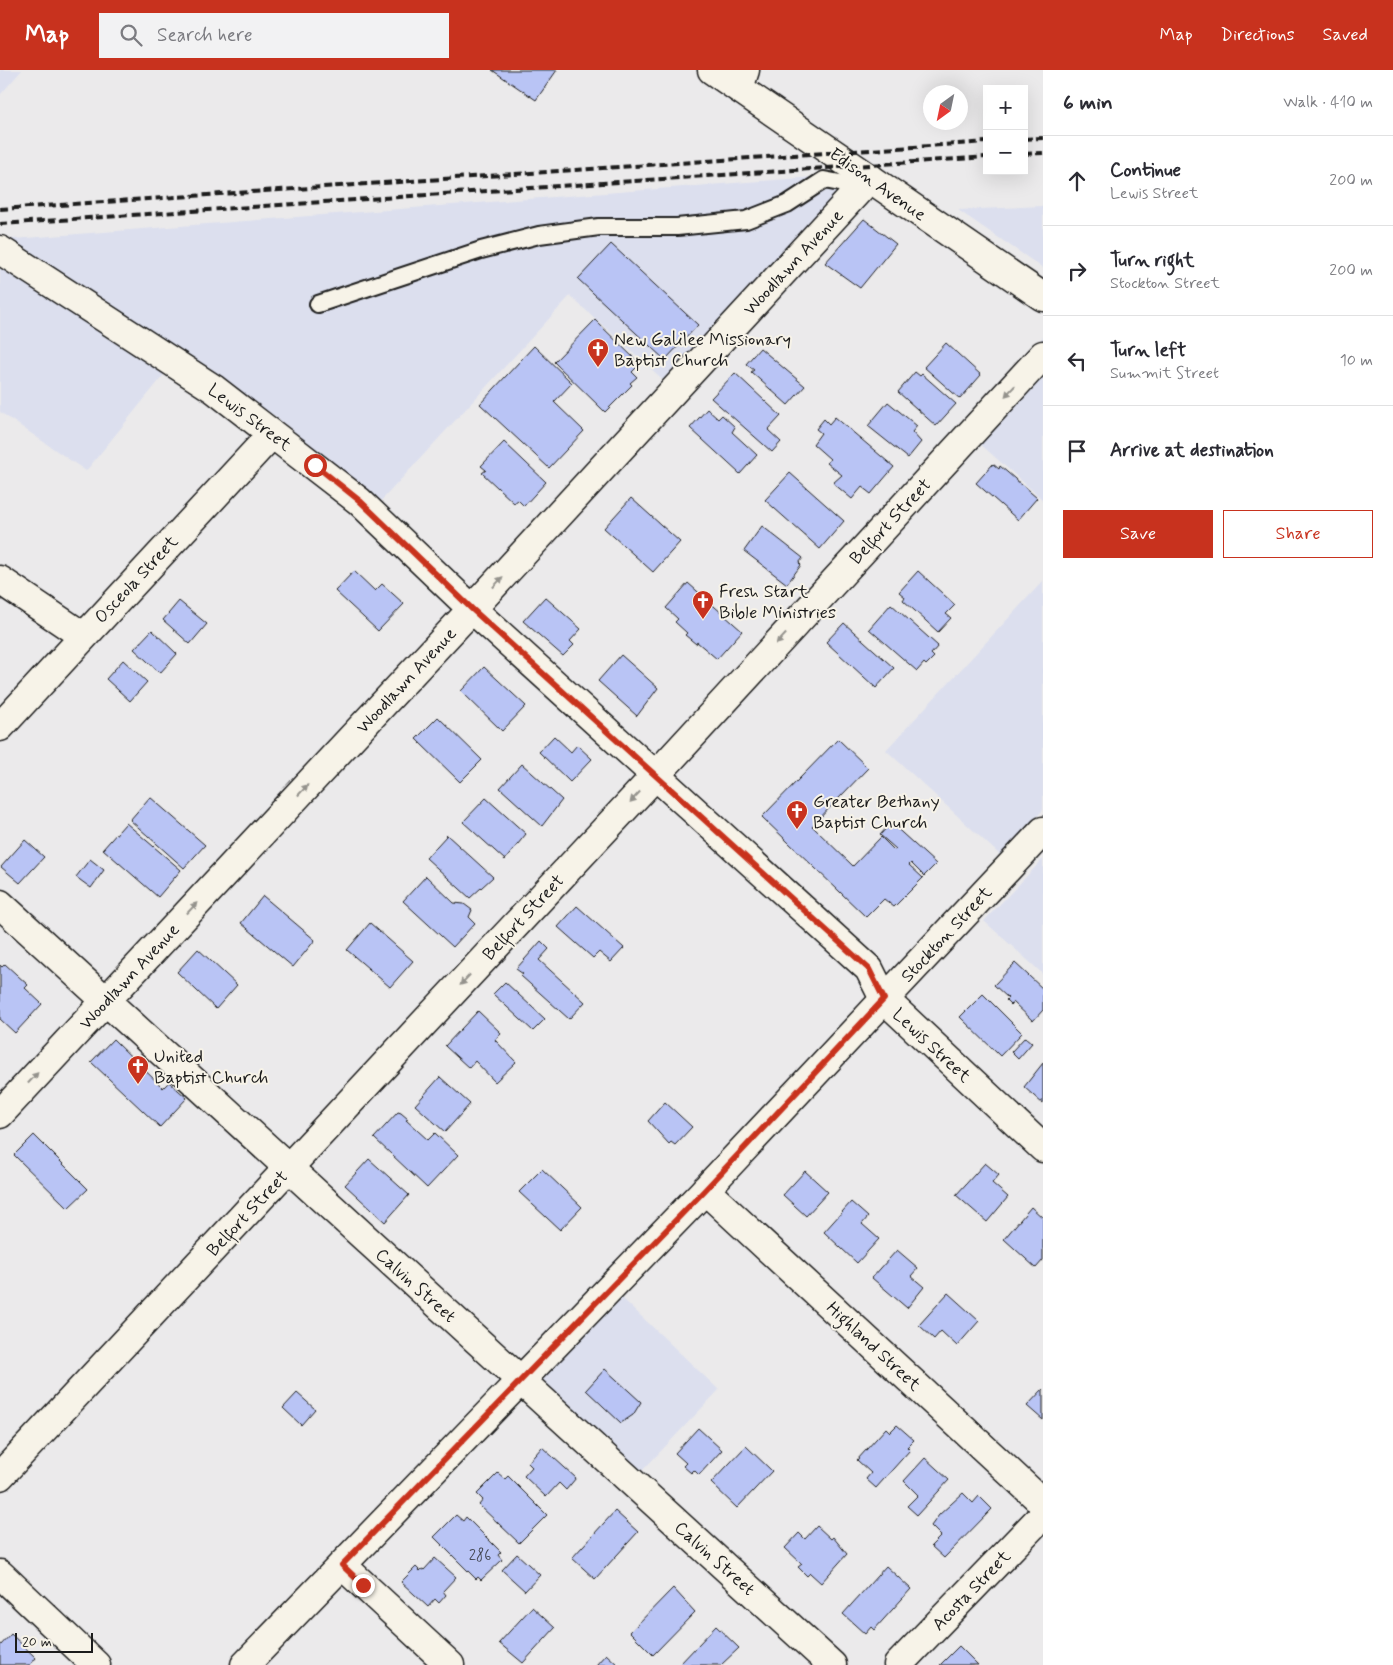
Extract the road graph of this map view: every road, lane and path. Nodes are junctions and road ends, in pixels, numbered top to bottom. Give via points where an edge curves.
1 (712, 70) edge
2 (742, 79) edge
3 (863, 186) junction
4 (0, 250) edge
5 (1043, 297) edge
6 (318, 304) dead end
7 (1043, 355) edge
8 (272, 434) junction
9 (0, 580) edge
10 (472, 609) junction
11 (82, 636) junction
12 (0, 726) edge
13 (656, 775) junction
14 (1043, 831) edge
15 (0, 904) edge
16 (884, 999) junction
17 (106, 1000) junction
18 (0, 1114) edge
19 (1043, 1148) edge
20 (289, 1169) junction
21 (705, 1190) junction
22 (520, 1380) junction
23 (0, 1476) edge
24 (1043, 1503) edge
25 (1043, 1515) edge
26 (342, 1565) junction
27 (0, 1574) edge
28 (96, 1665) edge
29 (245, 1665) edge
30 (450, 1665) edge
31 (832, 1665) edge
32 (898, 1665) edge

1 - 2 street, Edison Avenue
2 - 3 street, Edison Avenue
3 - 5 street, Edison Avenue
3 - 6 lane via 824,180 787,204 746,220 677,227 598,227 539,234
10 -> 3 street, Woodlawn Avenue
4 - 8 street, Lewis Street via 214,389
7 -> 13 street, Belfort Street
8 - 10 street, Lewis Street via 360,501
8 - 11 street, Osceola Street
9 - 11 street
10 - 13 street, Lewis Street
17 -> 10 street, Woodlawn Avenue
11 - 12 street, Osceola Street
13 - 16 street, Lewis Street via 869,969
13 -> 20 street, Belfort Street
14 - 16 street, Stockton Street
15 - 17 street, Calvin Street
16 - 19 street, Lewis Street
16 - 21 street, Stockton Street
18 -> 17 street, Woodlawn Avenue
17 - 20 street, Calvin Street
20 - 22 street, Calvin Street
20 - 23 street, Belfort Street
21 - 22 street, Stockton Street
21 - 24 street, Highland Street
22 - 26 street, Stockton Street
22 - 31 street, Calvin Street
25 - 32 street, Acosta Street
26 - 29 street, Stockton Street
26 - 30 street
27 - 28 street

